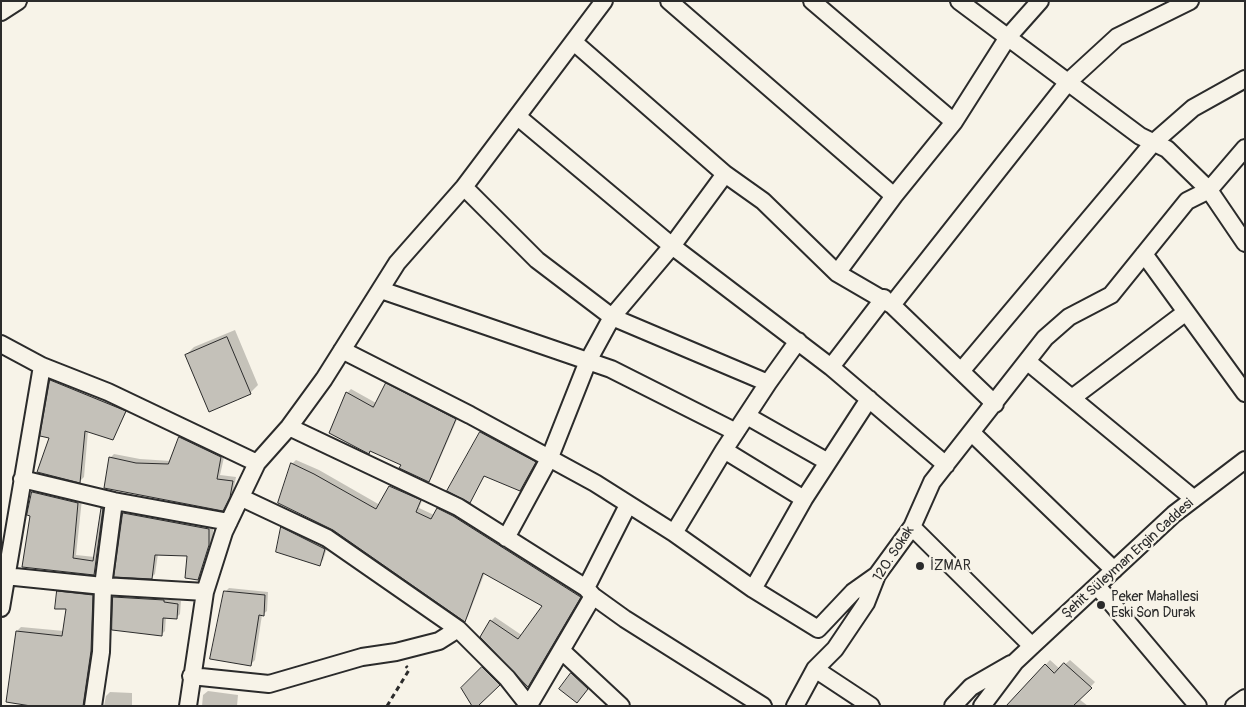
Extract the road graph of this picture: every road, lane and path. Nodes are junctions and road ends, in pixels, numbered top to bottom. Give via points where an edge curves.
1 (18, 1) edge
2 (604, 1) edge
3 (812, 1) edge
4 (959, 1) edge
5 (1040, 1) edge
6 (1190, 1) edge
7 (677, 4) edge
8 (1, 12) edge
9 (1008, 37) junction
10 (575, 43) junction
11 (1245, 79) edge
12 (1068, 82) junction
13 (518, 117) junction
14 (954, 122) junction
15 (1153, 143) junction
16 (1245, 148) edge
17 (725, 174) junction
18 (464, 188) junction
19 (1209, 190) junction
20 (894, 196) junction
21 (1245, 243) edge
22 (672, 246) junction
23 (1144, 254) junction
24 (837, 273) junction
25 (381, 290) junction
26 (888, 302) junction
27 (1186, 312) junction
28 (612, 317) junction
29 (798, 341) junction
30 (1, 344) edge
31 (342, 350) junction
32 (588, 361) junction
33 (1028, 362) junction
34 (42, 366) junction
35 (831, 367) junction
36 (962, 370) junction
37 (768, 383) junction
38 (1245, 392) edge
39 (1072, 398) junction
40 (869, 399) junction
41 (995, 404) junction
42 (747, 416) junction
43 (289, 427) junction
44 (736, 432) junction
45 (972, 433) junction
46 (724, 450) junction
47 (550, 457) junction
48 (1245, 460) edge
49 (828, 462) junction
50 (257, 463) junction
51 (946, 465) junction
52 (22, 479) junction
53 (242, 498) junction
54 (804, 499) junction
55 (1194, 499) junction
56 (114, 501) junction
57 (628, 505) junction
58 (229, 522) junction
59 (912, 527) junction
60 (674, 532) junction
61 (506, 538) junction
62 (1114, 570) junction
63 (5, 576) junction
64 (877, 576) junction
65 (103, 586) junction
66 (1097, 586) junction
67 (753, 590) junction
68 (205, 592) junction
69 (589, 592) junction
70 (1, 608) edge
71 (458, 629) junction
72 (1032, 646) junction
73 (562, 651) junction
74 (396, 652) junction
75 (1015, 662) junction
76 (815, 668) junction
77 (191, 676) junction
78 (1245, 698) edge
79 (988, 704) edge
80 (93, 706) edge
81 (188, 706) edge
82 (387, 706) edge
83 (529, 706) edge
84 (621, 706) edge
85 (763, 706) edge
86 (795, 706) edge
87 (871, 706) edge
88 (953, 706) edge
89 (1198, 706) edge
90 (1234, 706) edge

1 - 8 street
2 - 10 street
3 - 14 street
4 - 9 street
5 - 9 street
6 - 12 street via 1117,37
7 - 20 street
9 - 12 street
9 - 14 street
10 - 13 street
10 - 17 street
11 - 15 street via 1193,108
12 - 15 street
12 - 26 street
13 - 18 street
13 - 22 street
14 - 20 street
15 - 19 street via 1167,149
15 - 36 street
16 - 19 street
17 - 22 street
17 - 24 street via 763,201
18 - 25 street via 397,263
18 - 28 street via 537,260
19 - 21 street
19 - 23 street, 120. Sokak via 1187,201
20 - 24 street
22 - 28 street
22 - 29 street
23 - 27 street
23 - 33 street, 120. Sokak via 1111,295 1069,317 1045,338
24 - 26 street
25 - 31 street
25 - 32 street
26 - 35 street
26 - 36 street
27 - 38 street
27 - 39 street
28 - 32 street
28 - 37 street
29 - 35 street
29 - 37 street
30 - 34 street
31 - 43 street
31 - 47 street
32 - 44 street
32 - 47 street
33 - 39 street
33 - 41 street, 120. Sokak
34 - 50 street via 108,392
34 - 52 street
35 - 40 street
36 - 41 street
37 - 42 street
39 - 55 street
40 - 49 street
40 - 51 street
41 - 45 street, 120. Sokak
42 - 44 street
42 - 49 street
43 - 50 street
43 - 61 street via 458,507
44 - 46 street
45 - 51 street, 120. Sokak
45 - 62 street
46 - 54 street
46 - 60 street
47 - 57 street
47 - 61 street
48 - 55 street, Şehit Süleyman Ergin Caddesi
49 - 54 street
50 - 53 street
51 - 59 street, 120. Sokak via 932,482
52 - 56 street
52 - 63 street
53 - 58 street
53 - 71 street via 327,538
54 - 67 street
55 - 62 street, Şehit Süleyman Ergin Caddesi
56 - 58 street
56 - 65 street
57 - 60 street
57 - 69 street
58 - 68 street
59 - 64 street, 120. Sokak
59 - 72 street
60 - 67 street
61 - 69 street
62 - 66 street, Şehit Süleyman Ergin Caddesi
63 - 65 street
63 - 70 street
64 - 67 street via 853,592 818,629
64 - 76 street, 120. Sokak via 866,603 835,649
65 - 68 street
65 - 80 street
66 - 72 street, Şehit Süleyman Ergin Caddesi
66 - 89 street
68 - 77 street
69 - 73 street
69 - 85 street via 625,619
71 - 74 street via 439,641
71 - 83 street via 507,678
72 - 75 street, Şehit Süleyman Ergin Caddesi
73 - 83 street
73 - 84 street
74 - 77 street via 362,657 269,684
74 - 82 path via 409,670
75 - 79 street, Şehit Süleyman Ergin Caddesi
75 - 88 street, Şehit Süleyman Ergin Caddesi via 971,687
76 - 86 street, 120. Sokak
76 - 87 street
77 - 81 street
78 - 90 street

